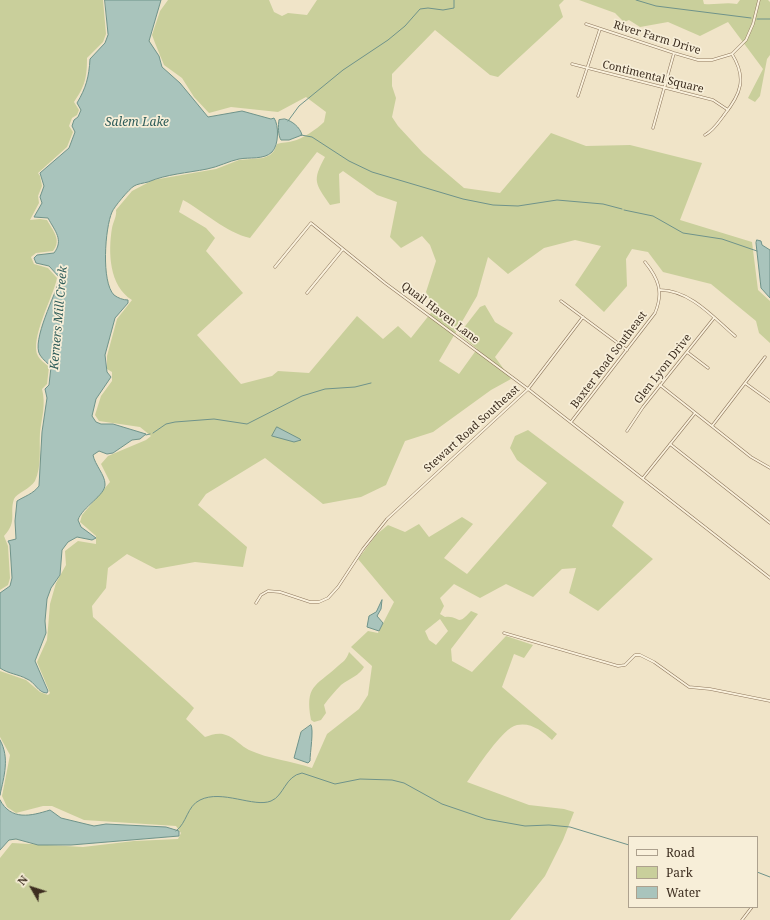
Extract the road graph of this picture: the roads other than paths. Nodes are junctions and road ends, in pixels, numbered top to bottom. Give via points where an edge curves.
1 (759, 0) edge
2 (586, 24) dead end
3 (600, 29) junction
4 (674, 53) junction
5 (732, 54) junction
6 (572, 64) dead end
7 (587, 68) junction
8 (664, 88) junction
9 (578, 96) dead end
10 (728, 110) junction
11 (653, 128) dead end
12 (704, 135) dead end
13 (343, 249) junction
14 (645, 262) dead end
15 (275, 267) dead end
16 (660, 290) junction
17 (307, 293) dead end
18 (561, 301) dead end
19 (583, 317) junction
20 (714, 318) junction
21 (735, 336) dead end
22 (627, 350) junction
23 (687, 352) junction
24 (765, 357) dead end
25 (708, 368) dead end
26 (745, 382) junction
27 (660, 385) junction
28 (528, 389) junction
29 (770, 401) edge
30 (695, 413) junction
31 (571, 422) junction
32 (712, 426) junction
33 (627, 431) dead end
34 (670, 444) junction
35 (770, 468) edge
36 (643, 478) junction
37 (770, 522) edge
38 (770, 578) edge
39 (256, 603) dead end
40 (504, 633) dead end
41 (770, 701) edge
42 (751, 908) edge
43 (742, 920) edge

1 - 5 street, River Farm Drive via 749,35 742,46
2 - 3 street, River Farm Drive
3 - 4 street, River Farm Drive
3 - 7 street
4 - 5 street, River Farm Drive via 705,60 720,59
4 - 8 street
5 - 10 street via 738,67 740,81 736,99
6 - 7 street, Contimental Square
7 - 8 street, Contimental Square
7 - 9 street
8 - 10 street, Contimental Square via 713,100
8 - 11 street
10 - 12 street via 712,131
13 - 15 street, Quail Haven Lane via 311,223
13 - 17 street
13 - 28 street, Quail Haven Lane
14 - 16 street via 654,273
16 - 20 street via 681,294
16 - 22 street, Baxter Road Southeast via 655,312
18 - 19 street
19 - 22 street
19 - 28 street
20 - 21 street
20 - 23 street, Glen Lyon Drive
22 - 31 street, Baxter Road Southeast
23 - 25 street
23 - 27 street, Glen Lyon Drive
24 - 26 street
26 - 29 street
26 - 32 street
27 - 30 street
27 - 33 street, Glen Lyon Drive
28 - 31 street, Stewart Road Southeast
28 - 39 street, Stewart Road Southeast via 387,519 328,598 320,602 310,602 280,592 268,591 261,595
30 - 32 street
30 - 34 street
31 - 36 street, Stewart Road Southeast
32 - 35 street
34 - 36 street
34 - 37 street
36 - 38 street, Stewart Road Southeast
40 - 41 street via 618,666 625,665 635,655 640,655 689,687
42 - 43 street

